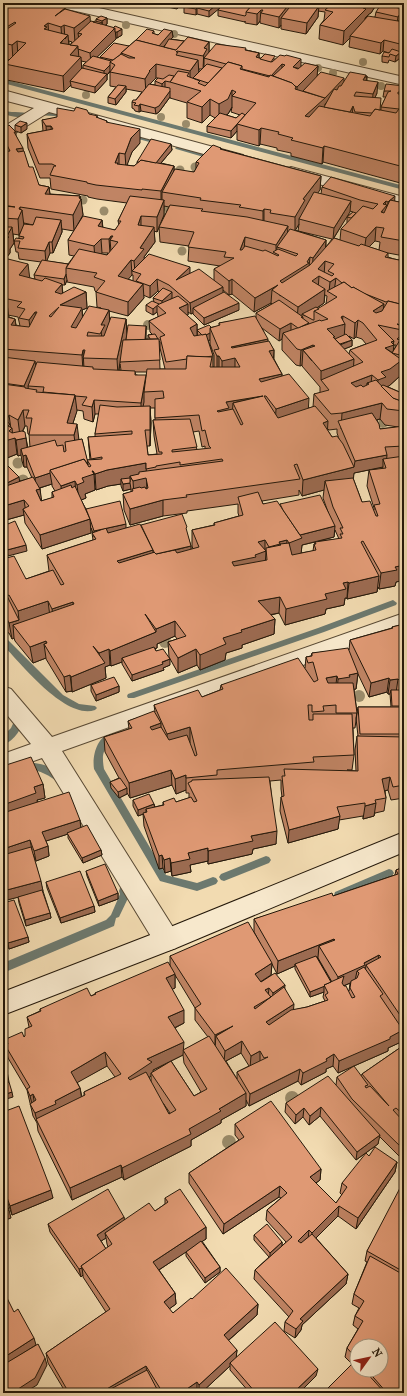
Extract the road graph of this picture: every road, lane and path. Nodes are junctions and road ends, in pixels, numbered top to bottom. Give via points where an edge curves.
1 (58, 3) edge
2 (404, 81) edge
3 (3, 96) edge
4 (46, 107) junction
5 (3, 134) edge
6 (252, 162) edge
7 (274, 168) edge
8 (404, 202) edge
9 (404, 621) edge
10 (3, 695) edge
11 (47, 747) junction
12 (3, 763) edge
13 (404, 842) edge
14 (166, 940) junction
15 (3, 1004) edge

1 - 2 street
3 - 4 street
4 - 5 street
4 - 6 street
7 - 8 street
9 - 11 street
10 - 11 street
11 - 12 street
11 - 14 street
13 - 14 street
14 - 15 street

